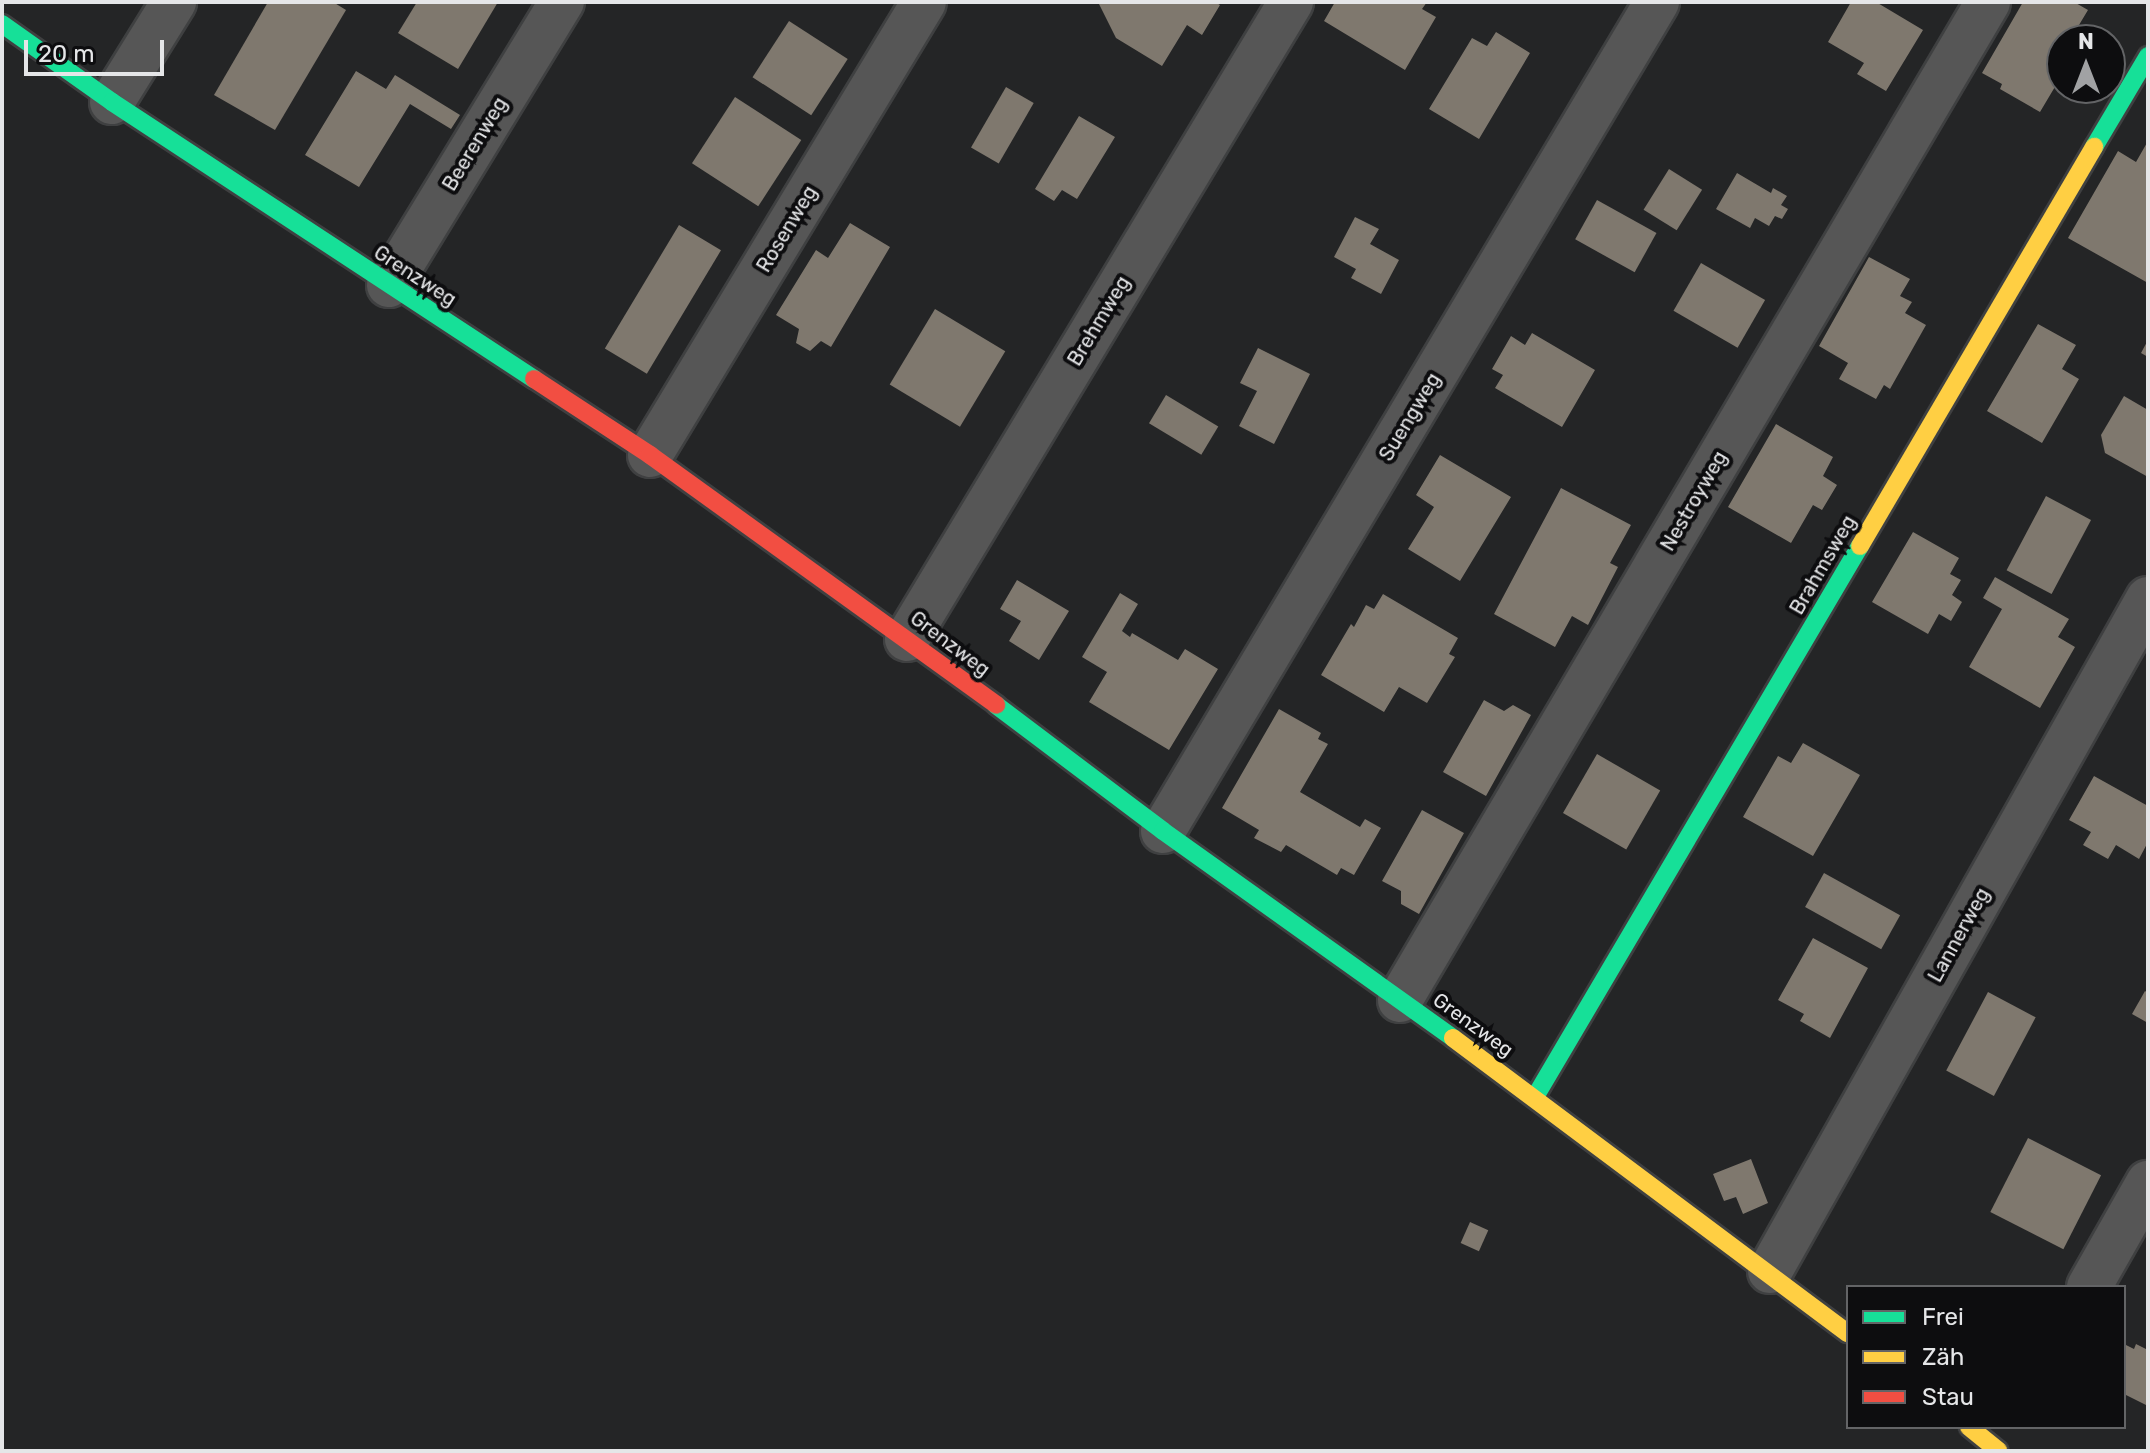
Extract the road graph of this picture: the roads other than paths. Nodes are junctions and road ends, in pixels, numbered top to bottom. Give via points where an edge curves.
1 (174, 2) edge
2 (562, 2) edge
3 (924, 2) edge
4 (1291, 2) edge
5 (1657, 2) edge
6 (1988, 2) edge
7 (2, 24) edge
8 (2148, 56) edge
9 (112, 102) junction
10 (389, 285) junction
11 (650, 455) junction
12 (2148, 599) edge
13 (907, 639) junction
14 (1163, 831) junction
15 (1400, 1000) junction
16 (1535, 1097) junction
17 (2148, 1183) edge
18 (1770, 1271) junction
19 (2090, 1285) edge
20 (1846, 1331) edge

1 - 9 street
2 - 10 street, Beerenweg
3 - 11 street, Rosenweg
4 - 13 street, Brehmweg
5 - 14 street, Suengweg
6 - 15 street, Nestroyweg
7 - 9 street, Grenzweg
8 - 16 street, Brahmsweg
9 - 10 street, Grenzweg
10 - 11 street, Grenzweg
11 - 13 street, Grenzweg
12 - 18 street, Lannerweg
13 - 14 street, Grenzweg
14 - 15 street, Grenzweg
15 - 16 street, Grenzweg
16 - 18 street, Grenzweg
17 - 19 street
18 - 20 street, Grenzweg

